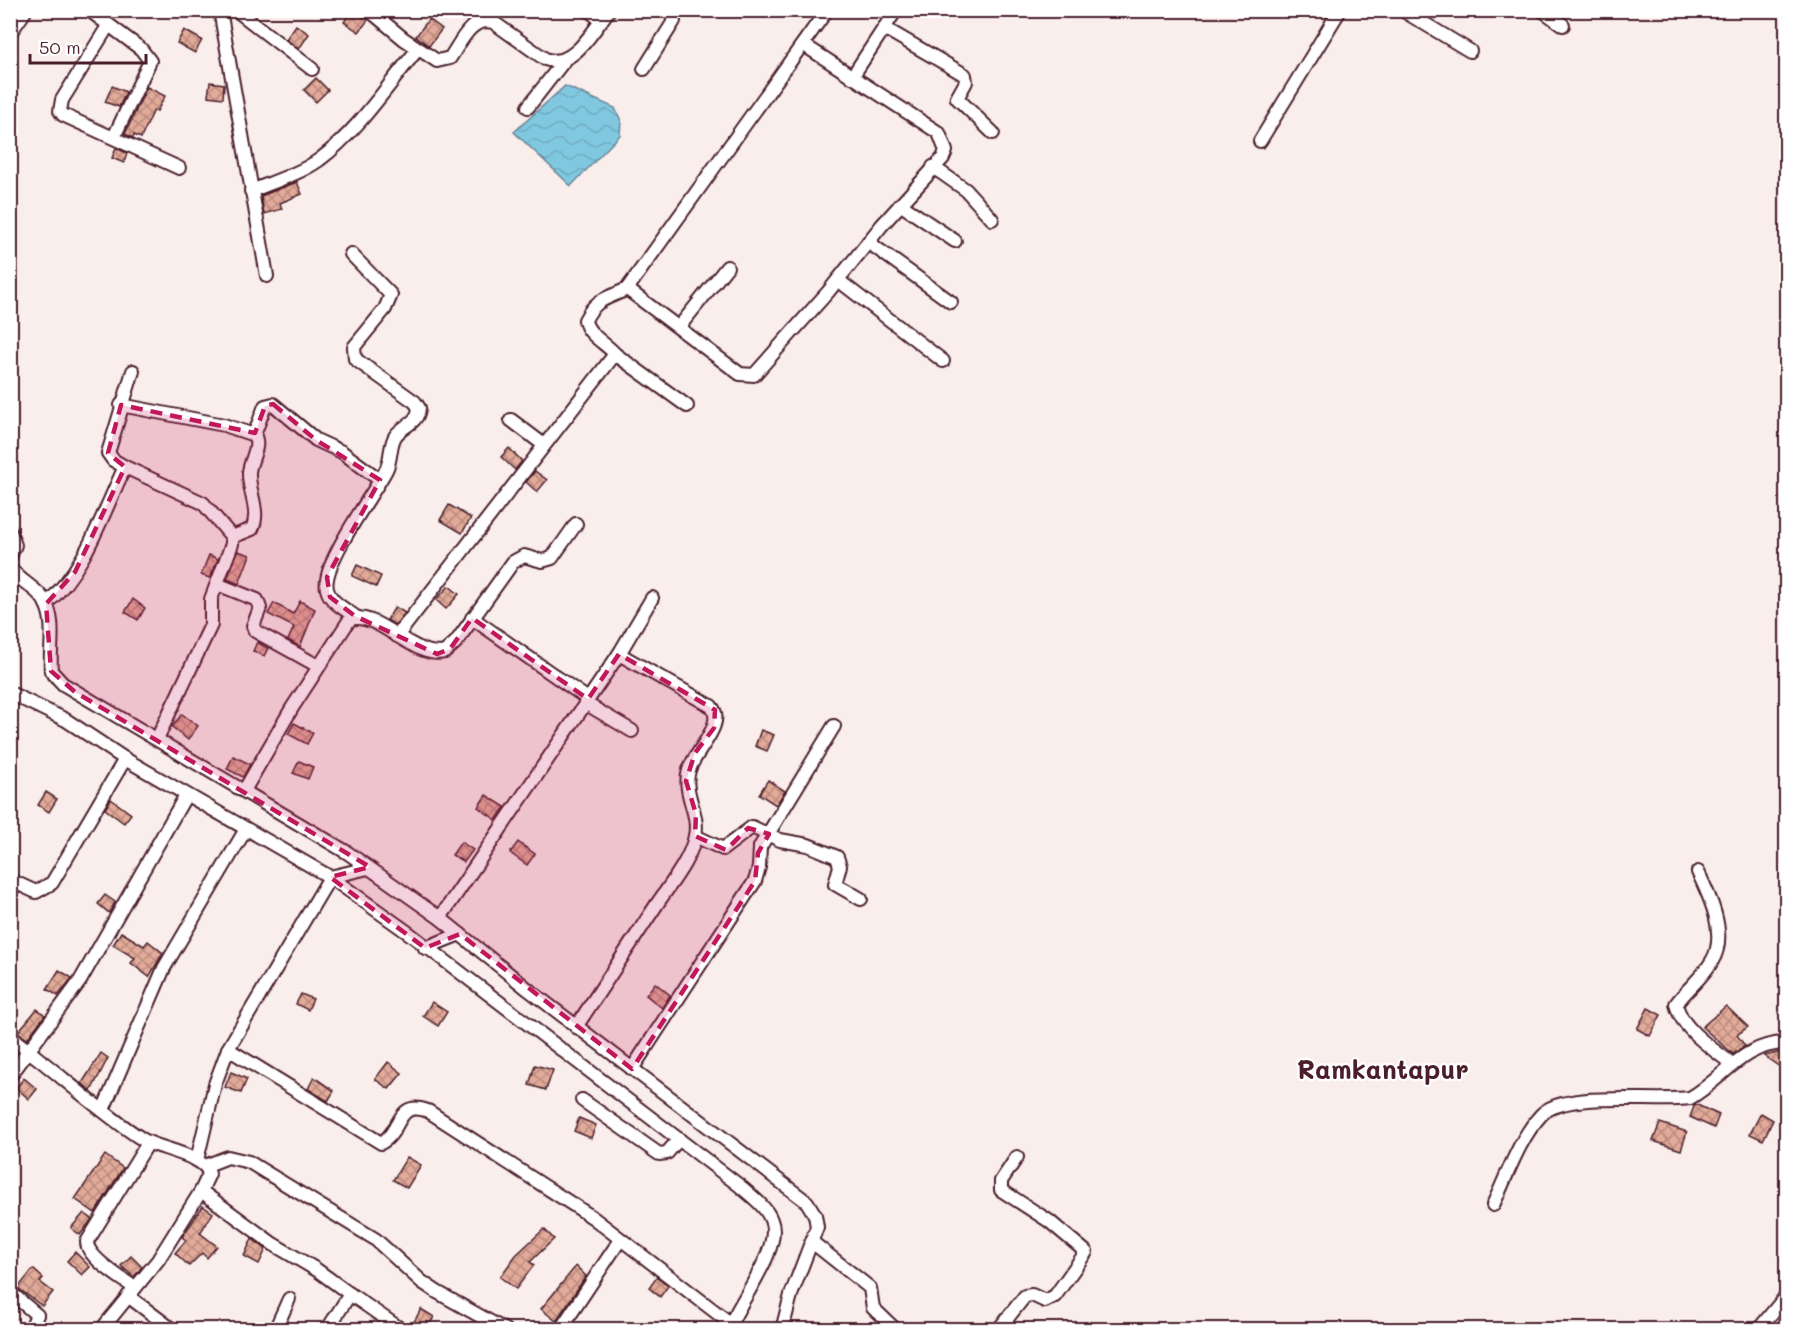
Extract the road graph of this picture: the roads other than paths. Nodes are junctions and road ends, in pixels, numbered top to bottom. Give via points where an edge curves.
1 (26, 10) edge
2 (88, 10) edge
3 (220, 10) edge
4 (236, 10) edge
5 (369, 10) edge
6 (588, 10) edge
7 (670, 10) edge
8 (827, 10) edge
9 (896, 10) edge
10 (1402, 10) edge
11 (1542, 10) edge
12 (1336, 12) edge
13 (605, 15) edge
14 (1563, 25) dead end
15 (108, 26) junction
16 (884, 28) junction
17 (10, 33) edge
18 (804, 45) junction
19 (418, 49) junction
20 (1470, 51) dead end
21 (563, 62) junction
22 (312, 69) dead end
23 (644, 69) dead end
24 (852, 77) junction
25 (528, 107) dead end
26 (993, 133) dead end
27 (114, 137) junction
28 (1260, 141) dead end
29 (933, 167) junction
30 (179, 168) dead end
31 (251, 191) junction
32 (900, 204) junction
33 (993, 219) dead end
34 (955, 241) dead end
35 (868, 242) junction
36 (351, 254) dead end
37 (728, 267) dead end
38 (267, 276) dead end
39 (838, 280) junction
40 (627, 289) junction
41 (951, 302) dead end
42 (679, 327) junction
43 (615, 354) junction
44 (944, 361) dead end
45 (133, 371) dead end
46 (122, 405) junction
47 (687, 406) dead end
48 (511, 420) dead end
49 (254, 435) junction
50 (544, 445) junction
51 (125, 467) junction
52 (380, 480) junction
53 (576, 524) dead end
54 (10, 532) edge
55 (232, 537) junction
56 (10, 557) edge
57 (10, 567) edge
58 (217, 585) junction
59 (652, 598) dead end
60 (46, 604) junction
61 (356, 617) junction
62 (472, 618) junction
63 (397, 636) junction
64 (619, 654) junction
65 (318, 666) junction
66 (10, 693) edge
67 (586, 701) junction
68 (834, 726) dead end
69 (632, 731) dead end
70 (157, 739) junction
71 (125, 759) junction
72 (245, 789) junction
73 (186, 795) junction
74 (246, 829) junction
75 (769, 834) junction
76 (695, 836) junction
77 (368, 868) junction
78 (1698, 872) dead end
79 (330, 877) junction
80 (10, 880) edge
81 (861, 899) dead end
82 (440, 918) junction
83 (460, 934) junction
84 (425, 948) junction
85 (576, 1027) junction
86 (10, 1036) edge
87 (1786, 1043) edge
88 (228, 1049) junction
89 (30, 1051) junction
90 (1732, 1064) junction
91 (632, 1068) junction
92 (10, 1076) edge
93 (582, 1100) dead end
94 (103, 1110) junction
95 (679, 1139) junction
96 (148, 1143) junction
97 (1017, 1157) dead end
98 (201, 1163) junction
99 (201, 1191) junction
100 (1493, 1205) dead end
101 (620, 1240) junction
102 (812, 1242) junction
103 (10, 1292) edge
104 (132, 1292) junction
105 (350, 1294) junction
106 (1786, 1296) edge
107 (289, 1299) dead end
108 (729, 1326) edge
109 (30, 1329) edge
110 (101, 1329) edge
111 (172, 1329) edge
112 (275, 1329) edge
113 (327, 1329) edge
114 (402, 1329) edge
115 (505, 1329) edge
116 (560, 1329) edge
117 (782, 1329) edge
118 (896, 1329) edge
119 (998, 1329) edge
120 (1758, 1329) edge

1 - 17 street
2 - 15 street
3 - 31 street
4 - 22 street
5 - 19 street
6 - 13 street
7 - 23 street via 674,21
8 - 18 street
9 - 16 street
10 - 20 street
11 - 14 street
12 - 28 street
13 - 21 street
15 - 27 street via 141,49 150,61
15 - 27 street via 59,107 63,115
16 - 24 street
16 - 26 street via 965,75 966,82 957,98
18 - 24 street
18 - 40 street
19 - 21 street via 437,61 445,61 471,27 486,20 545,59
19 - 31 street via 345,136 318,161
21 - 25 street
24 - 29 street via 939,133 946,151
27 - 30 street
29 - 32 street
29 - 33 street via 966,190
31 - 38 street
32 - 34 street
32 - 35 street
35 - 39 street
35 - 41 street
36 - 52 street via 391,295 389,304 354,347 355,359 419,408 416,419 393,439 389,464
37 - 42 street
39 - 42 street via 754,375 740,374
39 - 44 street
40 - 42 street
40 - 43 street via 599,300 585,320 589,332
43 - 47 street
43 - 50 street
45 - 46 street
46 - 49 street via 224,425
46 - 51 street via 108,453
48 - 50 street
49 - 52 street via 265,406 273,404 316,440 342,452
49 - 55 street via 257,443 249,477 256,521 252,529
50 - 63 street
51 - 55 street via 202,503
51 - 60 street via 69,581
52 - 61 street via 333,559 327,577 330,597
53 - 62 street via 552,558 542,561 524,556 513,562
54 - 56 street via 15,545
55 - 58 street
57 - 60 street
58 - 65 street via 257,600 260,608 253,626 255,631
58 - 70 street via 210,606 211,625
59 - 64 street
60 - 70 street via 51,628 50,662 55,676 75,692
61 - 63 street
61 - 65 street via 350,619
62 - 63 street via 450,649 437,654
62 - 67 street
64 - 67 street
64 - 76 street via 715,710 714,728 695,753 686,780 696,814
65 - 72 street
66 - 71 street via 66,720
67 - 69 street
67 - 82 street
68 - 75 street
70 - 72 street
71 - 73 street
71 - 80 street via 52,883 36,892
72 - 77 street
73 - 74 street
73 - 89 street via 80,981
74 - 79 street
74 - 94 street via 164,968
75 - 76 street via 748,828 723,849
75 - 81 street via 837,857 840,866 835,884
75 - 91 street via 758,853 755,881
76 - 85 street via 688,857
77 - 79 street
77 - 82 street
78 - 90 street via 1711,900 1717,946 1711,963 1676,1004 1685,1025
79 - 84 street
79 - 88 street
82 - 83 street
83 - 84 street
83 - 85 street
84 - 95 street
85 - 91 street
86 - 89 street
87 - 90 street via 1768,1043
88 - 98 street via 215,1084
88 - 101 street via 381,1143 407,1110 415,1107 428,1111 592,1216
89 - 92 street
89 - 94 street
90 - 100 street via 1690,1098 1574,1100 1543,1113 1532,1126
91 - 102 street via 797,1192 815,1215 817,1227
93 - 95 street via 659,1154 667,1153
94 - 96 street
95 - 108 street via 762,1206 774,1229 768,1255
96 - 98 street
96 - 104 street via 87,1242 95,1257
97 - 119 street via 1001,1181 1001,1190 1049,1221 1086,1252 1055,1296 1045,1301 1025,1296
98 - 99 street via 209,1174
98 - 115 street via 228,1157 249,1162 375,1239 436,1292
99 - 104 street via 171,1241
99 - 105 street
101 - 108 street
101 - 116 street
102 - 117 street
102 - 118 street via 870,1288 873,1308
103 - 109 street via 37,1315
104 - 110 street
104 - 111 street
105 - 113 street
105 - 114 street
106 - 120 street
107 - 112 street

